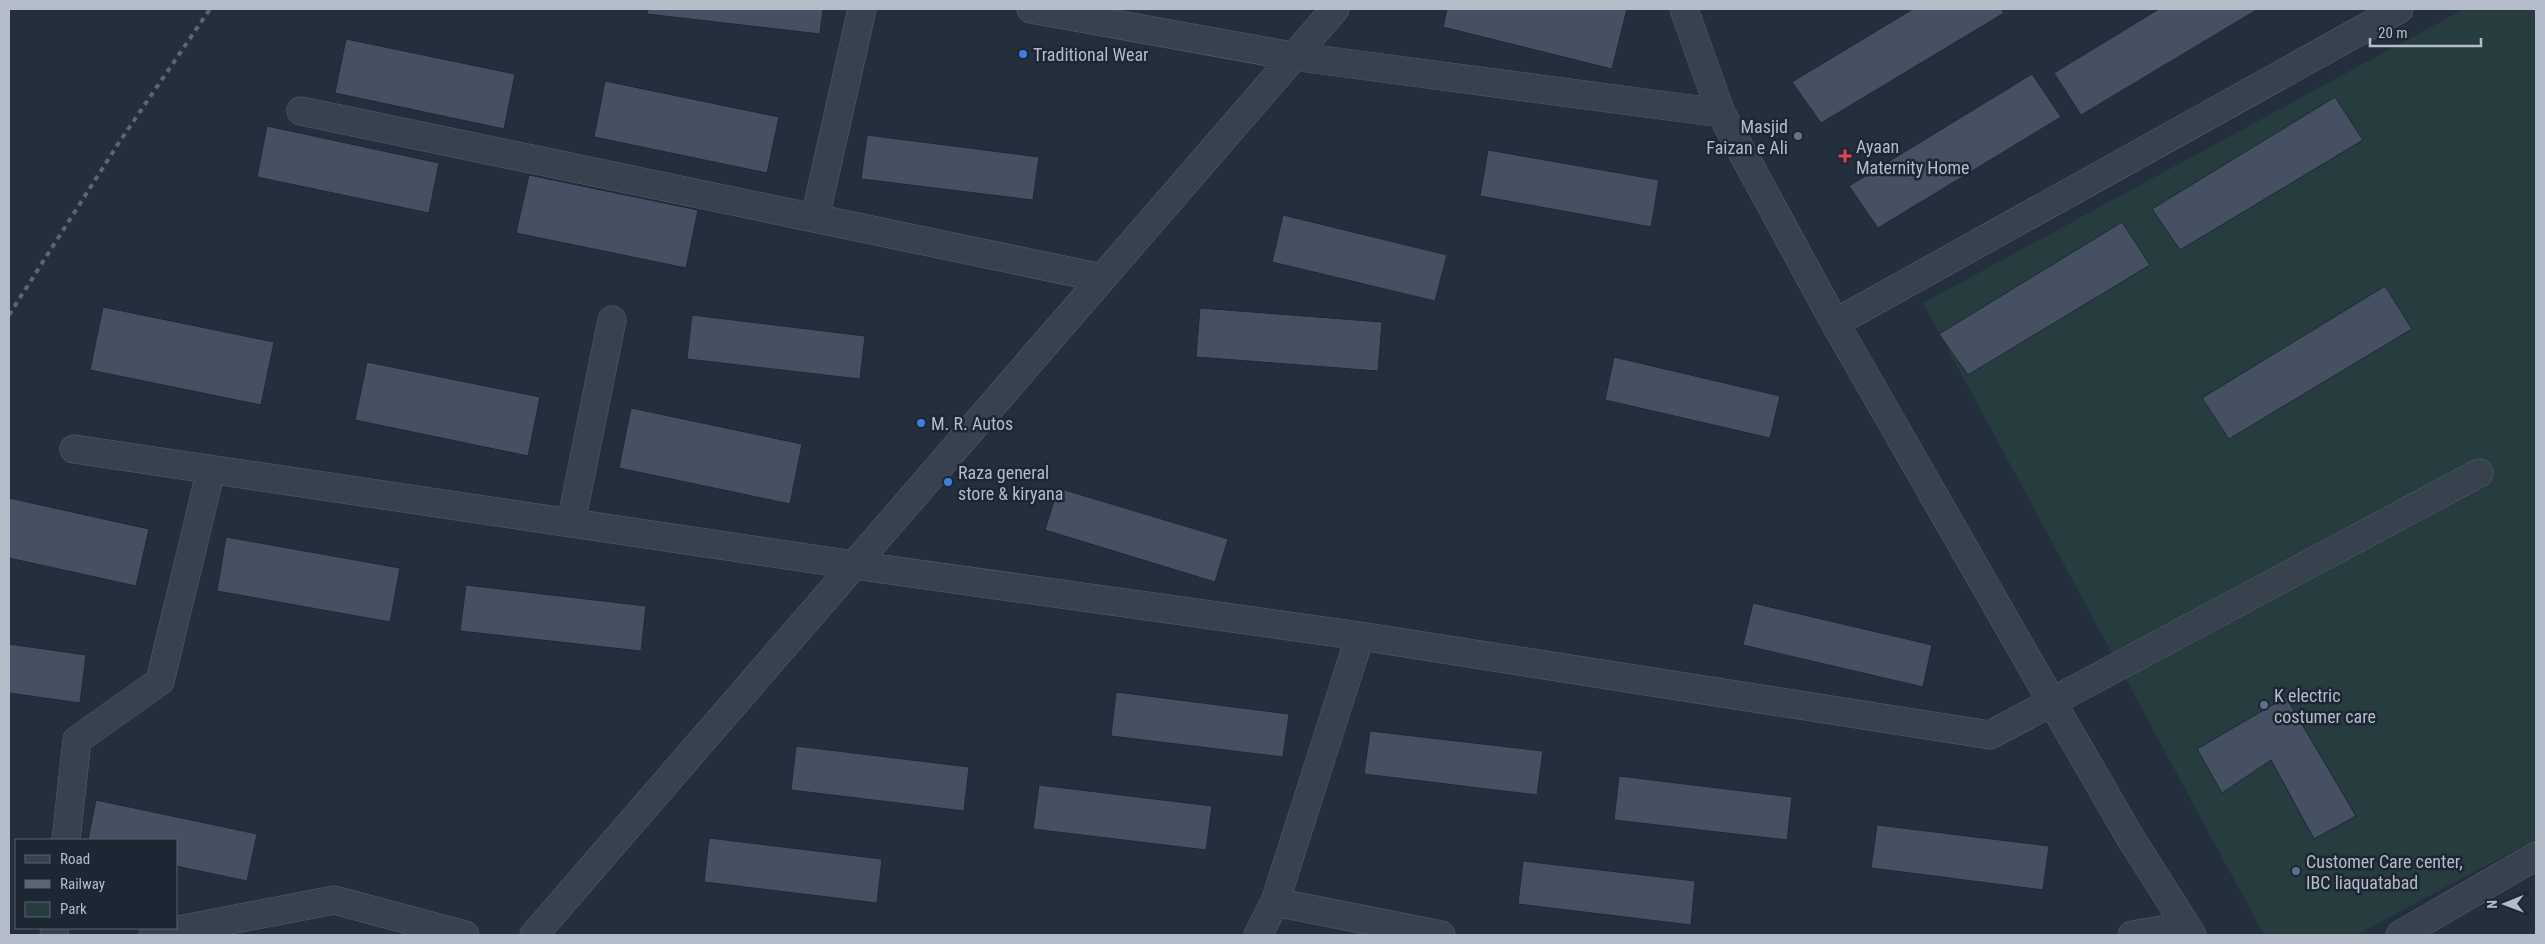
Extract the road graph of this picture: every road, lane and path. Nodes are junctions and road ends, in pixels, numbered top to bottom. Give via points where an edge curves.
1 (862, 9) edge
2 (1031, 9) edge
3 (1335, 9) edge
4 (1684, 9) edge
5 (2399, 9) edge
6 (1292, 56) junction
7 (301, 111) dead end
8 (1721, 113) junction
9 (815, 218) junction
10 (1102, 278) junction
11 (612, 320) dead end
12 (1835, 323) junction
13 (74, 449) dead end
14 (211, 470) junction
15 (2479, 473) dead end
16 (571, 523) junction
17 (854, 565) junction
18 (1360, 636) junction
19 (2052, 702) junction
20 (66, 839) edge
21 (2536, 856) edge
22 (1275, 902) junction
23 (2189, 931) edge
24 (153, 935) edge
25 (466, 935) edge
26 (534, 935) edge
27 (1258, 935) edge
28 (1440, 935) edge
29 (2132, 935) edge
30 (2400, 935) edge

1 - 9 street
2 - 6 street
3 - 6 street
4 - 8 street
5 - 12 street
6 - 8 street
6 - 10 street
7 - 9 street
8 - 12 street
9 - 10 street
10 - 17 street
11 - 16 street
12 - 19 street
13 - 14 street
14 - 16 street
14 - 20 street via 160,681 78,740
15 - 19 street
16 - 17 street
17 - 18 street
17 - 26 street
18 - 19 street via 1990,735
18 - 22 street
19 - 23 street
21 - 30 street
22 - 27 street
22 - 28 street
23 - 29 street
24 - 25 street via 334,900

